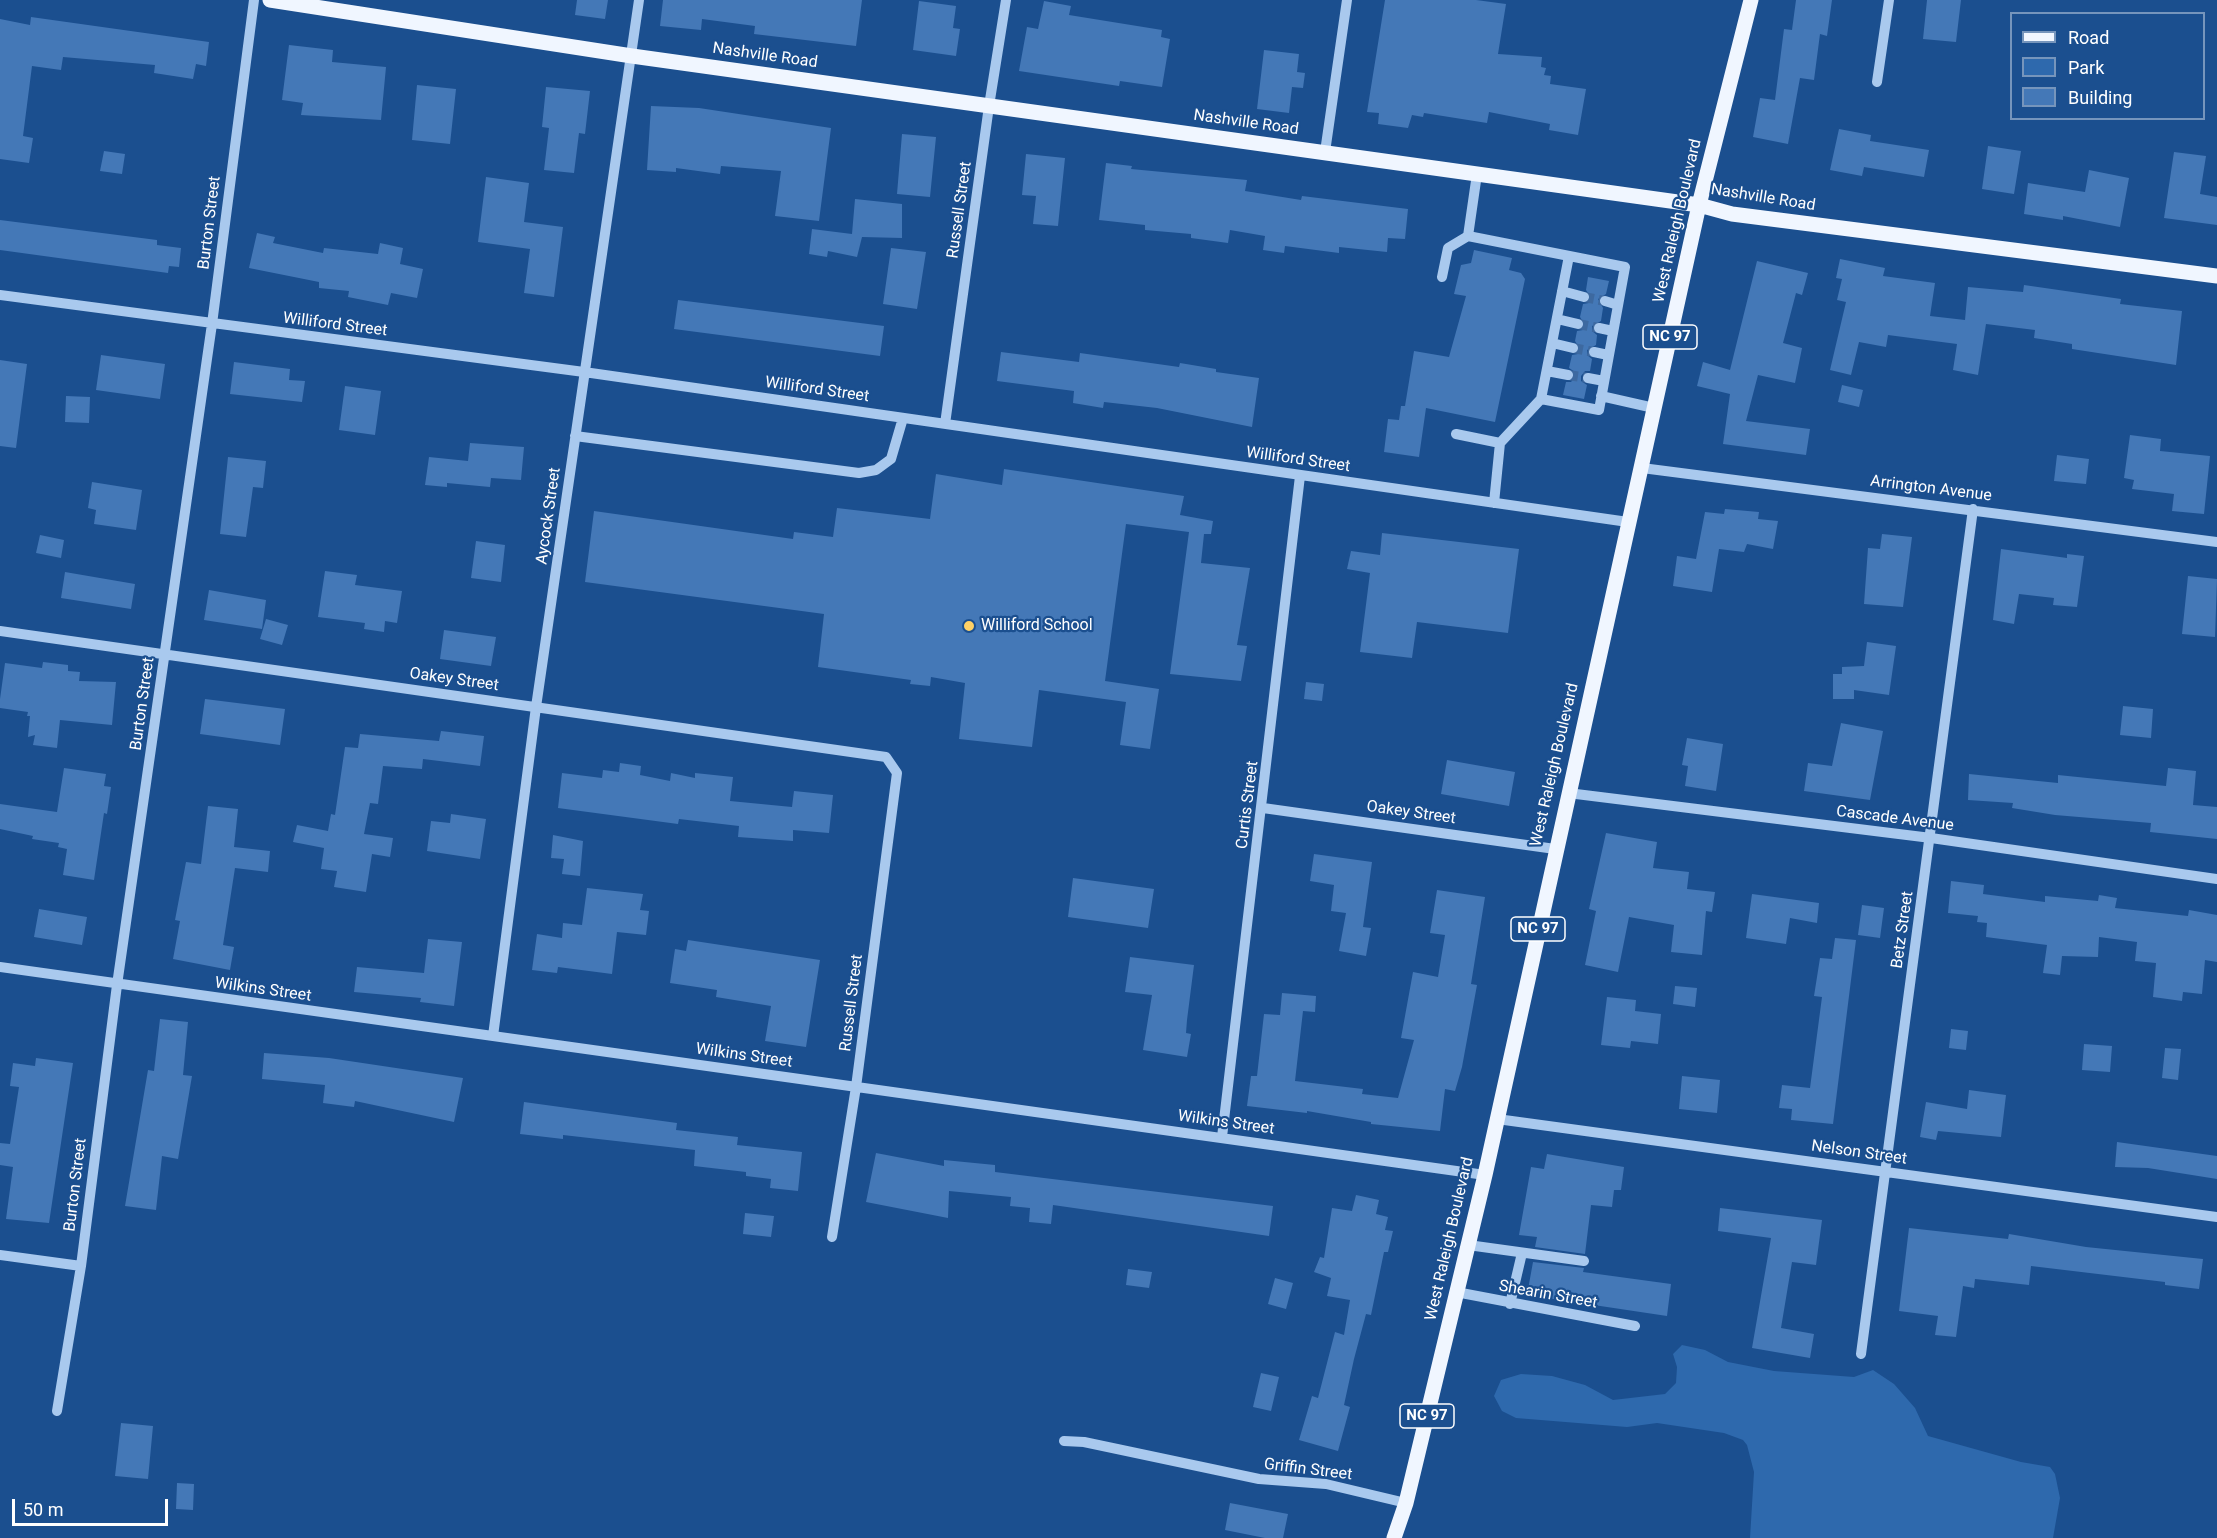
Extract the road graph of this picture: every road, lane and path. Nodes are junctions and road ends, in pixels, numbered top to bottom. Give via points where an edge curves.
1 (254, 0) edge
2 (270, 0) edge
3 (639, 0) edge
4 (1006, 0) edge
5 (1347, 0) edge
6 (1751, 0) edge
7 (1889, 0) edge
8 (632, 56) junction
9 (1877, 82) dead end
10 (989, 106) junction
11 (1325, 152) junction
12 (1477, 174) junction
13 (1699, 205) junction
14 (1468, 236) junction
15 (1569, 256) junction
16 (1442, 276) dead end
17 (2217, 276) edge
18 (1562, 291) junction
19 (0, 295) edge
20 (1584, 297) tunnel mouth
21 (1605, 301) tunnel mouth
22 (1618, 305) junction
23 (1557, 319) junction
24 (212, 324) junction
25 (1578, 324) tunnel mouth
26 (1599, 328) tunnel mouth
27 (1613, 332) junction
28 (1552, 343) junction
29 (1573, 348) tunnel mouth
30 (1594, 352) tunnel mouth
31 (1608, 356) junction
32 (1547, 371) junction
33 (584, 372) junction
34 (1568, 375) tunnel mouth
35 (1588, 378) tunnel mouth
36 (1604, 381) junction
37 (1601, 396) junction
38 (1541, 399) junction
39 (1654, 408) junction
40 (903, 418) junction
41 (945, 424) junction
42 (1456, 434) dead end
43 (575, 436) junction
44 (1500, 442) junction
45 (1642, 468) junction
46 (1300, 476) junction
47 (1494, 503) junction
48 (1973, 509) junction
49 (1628, 522) junction
50 (2217, 542) edge
51 (0, 631) edge
52 (166, 654) junction
53 (536, 707) junction
54 (897, 773) joint
55 (1568, 793) junction
56 (1263, 807) junction
57 (1931, 838) junction
58 (1555, 849) junction
59 (2217, 879) edge
60 (0, 967) edge
61 (117, 986) junction
62 (493, 1036) junction
63 (856, 1087) junction
64 (1497, 1119) junction
65 (1222, 1137) junction
66 (1886, 1172) junction
67 (1485, 1175) junction
68 (2217, 1217) edge
69 (832, 1237) dead end
70 (1468, 1245) junction
71 (1522, 1253) junction
72 (0, 1255) edge
73 (1584, 1261) dead end
74 (81, 1266) junction
75 (1456, 1292) junction
76 (1510, 1304) junction
77 (1635, 1326) dead end
78 (1861, 1353) dead end
79 (57, 1411) dead end
80 (1064, 1442) dead end
81 (1406, 1503) junction
82 (1394, 1538) edge

1 - 24 street, Burton Street
2 - 8 main road, Nashville Road
3 - 8 street, Aycock Street
4 - 10 street, Russell Street
5 - 11 street
6 - 13 main road, West Raleigh Boulevard / NC 97
7 - 9 street
8 - 10 main road, Nashville Road
8 - 33 street, Aycock Street
10 - 11 main road, Nashville Road
10 - 41 street, Russell Street
11 - 12 main road, Nashville Road
12 - 13 main road, Nashville Road
12 - 14 street
13 - 17 main road, Nashville Road via 1732,214
13 - 39 main road, West Raleigh Boulevard / NC 97
14 - 15 street
14 - 16 street via 1449,248
15 - 18 street
15 - 22 street via 1625,267
18 - 20 street
18 - 23 street
19 - 24 street, Williford Street
21 - 22 street
22 - 27 street
23 - 25 street
23 - 28 street
24 - 33 street, Williford Street
24 - 52 street, Burton Street
26 - 27 street
27 - 31 street
28 - 29 street
28 - 32 street
30 - 31 street
31 - 36 street
32 - 34 street
32 - 38 street
33 - 40 street, Williford Street
33 - 43 street, Aycock Street
35 - 36 street
36 - 37 street
37 - 38 street via 1599,410
37 - 39 street
38 - 44 street
39 - 45 main road, West Raleigh Boulevard / NC 97
40 - 41 street, Williford Street
40 - 43 street via 891,459 876,470 859,473
41 - 46 street, Williford Street
42 - 44 street
43 - 53 street, Aycock Street
44 - 47 street
45 - 48 street, Arrington Avenue
45 - 49 main road, West Raleigh Boulevard / NC 97
46 - 47 street, Williford Street
46 - 56 street, Curtis Street
47 - 49 street, Williford Street
48 - 50 street, Arrington Avenue
48 - 57 street, Betz Street
49 - 55 main road, West Raleigh Boulevard / NC 97
51 - 52 street, Oakey Street
52 - 53 street, Oakey Street
52 - 61 street, Burton Street
53 - 54 street, Oakey Street via 886,757
53 - 62 street, Aycock Street
54 - 63 street, Russell Street
55 - 57 street, Cascade Avenue
55 - 58 main road, West Raleigh Boulevard / NC 97
56 - 58 street, Oakey Street
56 - 65 street, Curtis Street
57 - 59 street, Cascade Avenue
57 - 66 street, Betz Street
58 - 64 main road, West Raleigh Boulevard / NC 97
60 - 61 street, Wilkins Street
61 - 62 street, Wilkins Street
61 - 74 street, Burton Street
62 - 63 street, Wilkins Street
63 - 65 street, Wilkins Street
63 - 69 street, Russell Street
64 - 66 street, Nelson Street
64 - 67 main road, West Raleigh Boulevard / NC 97
65 - 67 street, Wilkins Street
66 - 68 street, Nelson Street
66 - 78 street, Betz Street
67 - 70 main road, West Raleigh Boulevard / NC 97
70 - 71 street
70 - 75 main road, West Raleigh Boulevard / NC 97
71 - 73 street
71 - 76 street
72 - 74 street
74 - 79 street, Burton Street
75 - 76 street, Shearin Street
75 - 81 main road, West Raleigh Boulevard / NC 97
76 - 77 street, Shearin Street
80 - 81 street, Griffin Street via 1084,1442 1259,1479 1326,1484
81 - 82 main road, West Raleigh Boulevard / NC 97

